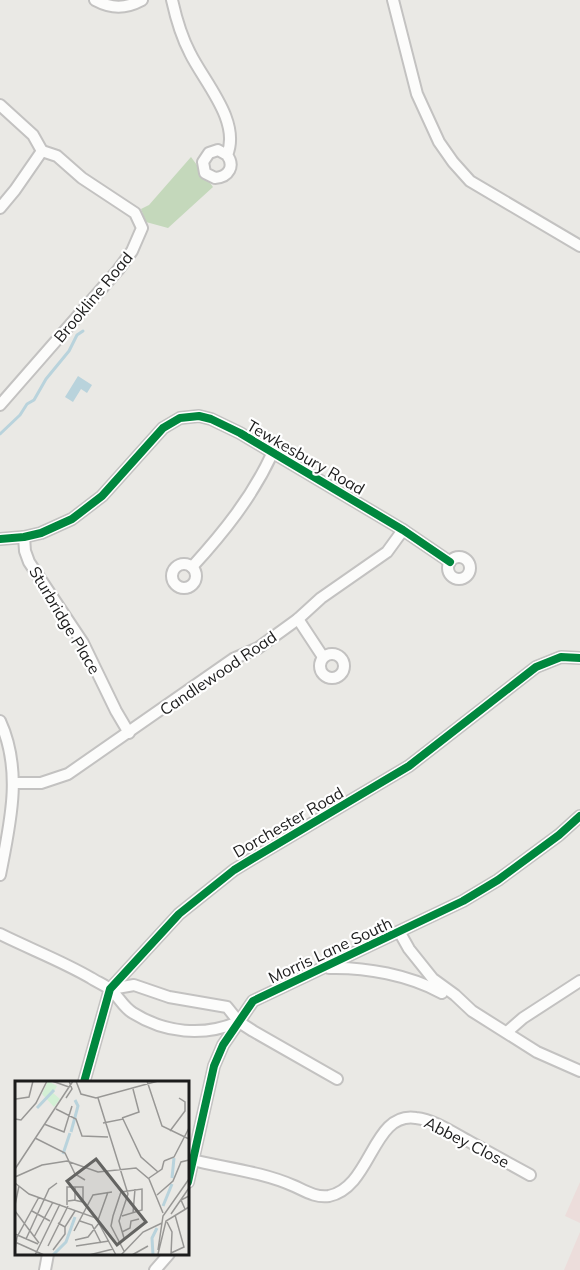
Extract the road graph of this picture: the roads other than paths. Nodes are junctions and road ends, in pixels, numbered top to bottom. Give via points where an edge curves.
1 (95, 0) edge
2 (142, 0) edge
3 (172, 0) edge
4 (393, 0) edge
5 (0, 105) edge
6 (42, 151) junction
7 (227, 155) dead end
8 (0, 208) edge
9 (580, 246) edge
10 (0, 405) edge
11 (272, 454) junction
12 (403, 530) junction
13 (24, 537) junction
14 (0, 539) edge
15 (450, 562) dead end
16 (192, 567) dead end
17 (298, 619) junction
18 (323, 657) dead end
19 (580, 658) edge
20 (0, 721) edge
21 (129, 733) junction
22 (15, 783) junction
23 (580, 816) edge
24 (4, 837) edge
25 (0, 875) edge
26 (400, 933) junction
27 (0, 934) edge
28 (323, 969) junction
29 (580, 981) edge
30 (110, 990) junction
31 (461, 1001) junction
32 (239, 1022) junction
33 (507, 1032) junction
34 (580, 1071) edge
35 (337, 1080) dead end
36 (85, 1081) edge
37 (192, 1160) junction
38 (530, 1175) dead end
39 (189, 1176) edge
40 (48, 1255) edge
41 (168, 1255) edge
42 (45, 1270) edge
43 (155, 1270) edge

1 - 2 street via 120,7
3 - 7 street via 191,56 230,128
4 - 9 street via 417,94 439,142 453,162 471,181 495,197
5 - 6 street via 33,135
6 - 8 street
6 - 10 street, Brookline Road via 57,156 82,178 135,213 142,228 118,270
11 - 12 street, Tewkesbury Road
11 - 13 street, Tewkesbury Road via 210,419 180,418 159,432 88,508 58,527
11 - 16 street via 243,506
12 - 15 street, Tewkesbury Road
12 - 17 street, Candlewood Road via 387,552
13 - 14 street, Tewkesbury Road
13 - 21 street, Sturbridge Place via 29,562 83,643
17 - 18 street
17 - 21 street, Candlewood Road
19 - 30 street, Dorchester Road via 561,657 536,667 409,766 234,870 179,914
20 - 22 street
21 - 22 street, Candlewood Road via 68,774 41,783
22 - 24 street
23 - 26 street, Morris Lane South via 498,880
24 - 25 street
26 - 28 street, Morris Lane South
26 - 31 street via 433,979
27 - 30 street
28 - 31 street via 379,972 432,987
28 - 32 street, Morris Lane South via 253,1001
29 - 33 street
30 - 32 street via 134,985 169,997 227,1007
30 - 32 street via 134,1013 170,1028 207,1031
30 - 36 street, Dorchester Road
31 - 33 street
32 - 35 street
32 - 37 street, Morris Lane South via 214,1066
33 - 34 street via 537,1052
37 - 38 street, Abbey Close via 283,1182 326,1197 356,1179 388,1127 409,1117 432,1122
37 - 39 street, Morris Lane South
40 - 42 street
41 - 43 street

